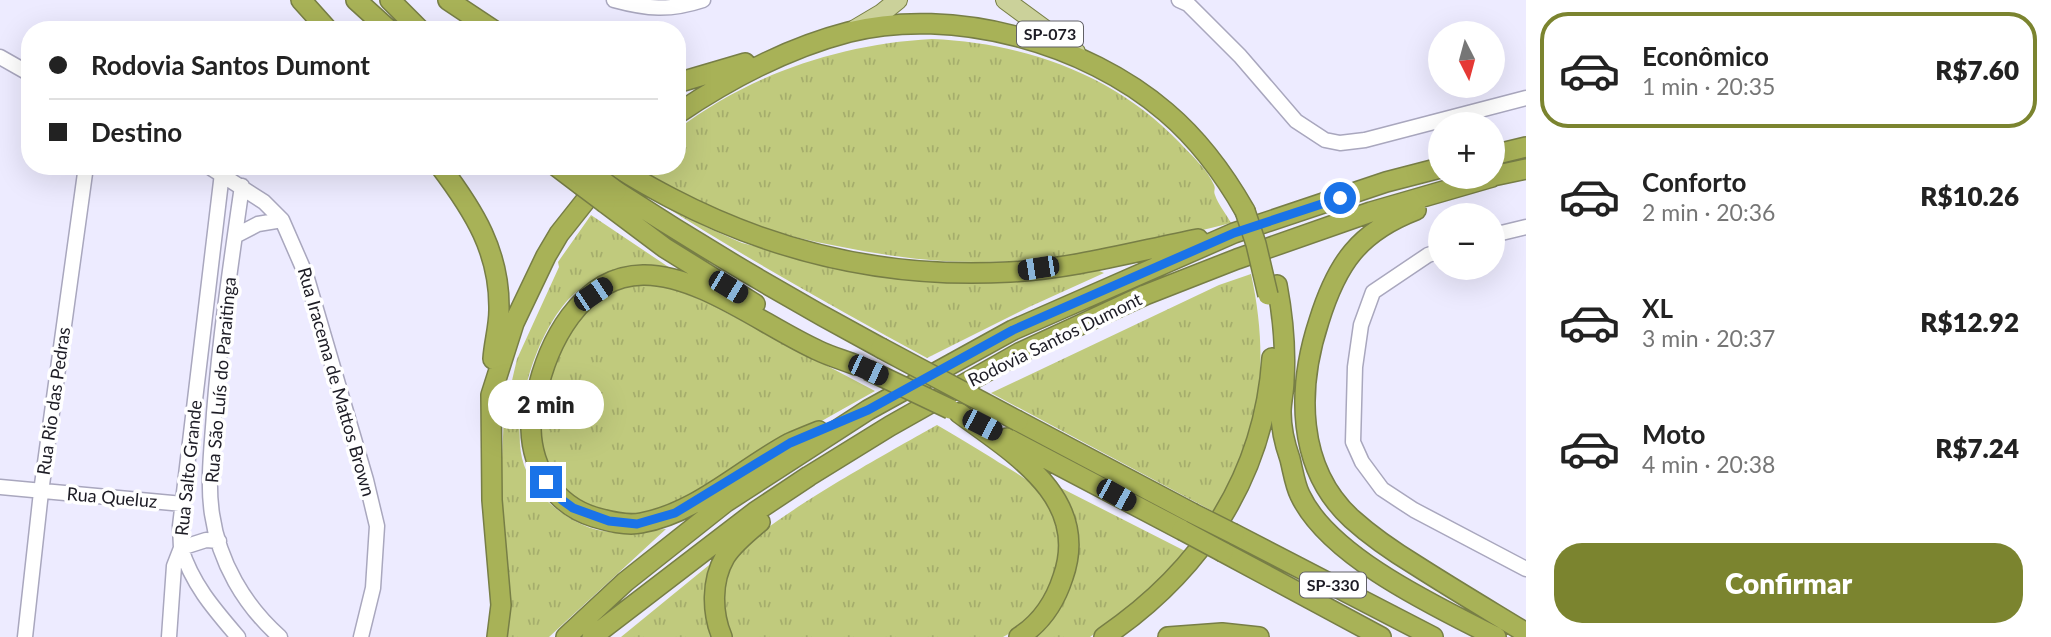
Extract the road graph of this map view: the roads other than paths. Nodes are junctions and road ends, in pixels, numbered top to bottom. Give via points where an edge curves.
1 (301, 0) edge
2 (356, 0) edge
3 (390, 0) edge
4 (448, 0) edge
5 (614, 0) edge
6 (704, 0) edge
7 (898, 0) edge
8 (1005, 0) edge
9 (1187, 2) edge
10 (320, 21) edge
11 (379, 21) edge
12 (411, 21) edge
13 (480, 21) edge
14 (848, 33) junction
15 (797, 50) junction
16 (0, 57) edge
17 (1096, 66) junction
18 (21, 69) edge
19 (686, 81) edge
20 (1526, 99) edge
21 (686, 109) edge
22 (1526, 147) edge
23 (1505, 152) edge
24 (1526, 169) edge
25 (1428, 172) edge
26 (1505, 174) edge
27 (85, 175) edge
28 (215, 175) edge
29 (223, 175) edge
30 (446, 175) edge
31 (585, 175) edge
32 (615, 175) edge
33 (629, 175) edge
34 (242, 186) junction
35 (1452, 189) edge
36 (1464, 189) edge
37 (610, 197) junction
38 (282, 220) junction
39 (1526, 227) edge
40 (1505, 231) edge
41 (1234, 233) junction
42 (235, 236) junction
43 (1428, 255) edge
44 (1272, 290) junction
45 (862, 367) junction
46 (491, 395) junction
47 (868, 410) junction
48 (955, 411) junction
49 (862, 444) junction
50 (0, 487) edge
51 (41, 492) junction
52 (183, 504) junction
53 (1187, 522) junction
54 (219, 541) junction
55 (181, 548) junction
56 (1526, 569) edge
57 (1526, 633) edge
58 (25, 637) edge
59 (169, 637) edge
60 (238, 637) edge
61 (279, 637) edge
62 (361, 637) edge
63 (497, 637) edge
64 (566, 637) edge
65 (592, 637) edge
66 (722, 637) edge
67 (1019, 637) edge
68 (1104, 637) edge
69 (1168, 637) edge
70 (1259, 637) edge
71 (1381, 637) edge
72 (1433, 637) edge
73 (1496, 637) edge

1 - 10 highway
2 - 11 highway
3 - 12 highway
4 - 13 highway
5 - 6 street via 645,8
7 - 14 main road
8 - 17 main road, SP-073
9 - 20 street via 1296,121 1325,140 1365,140
14 - 15 highway
14 - 17 highway via 891,26 971,26 1051,46
15 - 19 highway
15 - 21 highway via 743,74
16 - 18 street
17 - 44 highway, bridge via 1166,111 1211,158 1265,250
22 - 23 highway
24 - 26 highway, Rodovia Santos Dumont
25 - 41 highway, Rodovia Santos Dumont
27 - 51 street, Rua Rio das Pedras
28 - 52 street, Rua Salto Grande via 219,215
29 - 34 street, Rua Iracema de Mattos Brown
30 - 46 highway via 476,220 495,266 499,313
31 - 37 highway, SP-330, bridge
32 - 46 highway via 578,209 546,256 514,323
33 - 41 highway via 746,232 815,256 886,268 1011,272
34 - 38 street, Rua Iracema de Mattos Brown
34 - 42 street, Rua São Luís do Paraitinga
35 - 49 highway, Rodovia Santos Dumont via 1305,234 1145,295 1019,353
36 - 57 highway via 1377,229 1346,259 1316,328 1307,376 1305,428 1324,485 1351,518 1387,547
37 - 45 highway, SP-330 via 665,248
37 - 53 highway, SP-330, bridge via 1018,421
38 - 42 street via 258,224
38 - 62 street, Rua Iracema de Mattos Brown via 306,275 377,526 373,589
39 - 40 street
41 - 47 highway, Rodovia Santos Dumont via 1013,330
42 - 54 street, Rua São Luís do Paraitinga via 210,475
43 - 56 street via 1373,292 1361,325 1355,367 1353,442 1381,489
44 - 68 highway via 1271,382 1241,484 1179,574
44 - 73 highway via 1284,321 1284,434 1299,494 1311,513 1354,556
45 - 47 highway via 817,350 687,284 644,275 617,280 581,302 548,355 531,427 535,457 546,482 573,508 609,521 637,524 675,513 790,443
45 - 48 highway, SP-330, bridge
46 - 63 highway via 492,500 501,605
47 - 64 highway, Rodovia Santos Dumont via 726,502 625,582
48 - 53 highway, SP-330
48 - 67 highway via 1036,473 1055,495 1065,519 1069,544 1057,596
49 - 65 highway, Rodovia Santos Dumont via 755,512
49 - 66 highway via 759,523 725,557 714,605
50 - 51 street, Rua Queluz
51 - 52 street, Rua Queluz
51 - 58 street, Rua Rio das Pedras
52 - 55 street, Rua Salto Grande
53 - 71 highway, SP-330, bridge via 1223,552
53 - 72 highway, SP-330, bridge via 1234,534
54 - 55 street
54 - 61 street, Rua São Luís do Paraitinga via 233,581
55 - 59 street, Rua Salto Grande via 174,566
55 - 60 street via 197,585
69 - 70 highway via 1222,632

